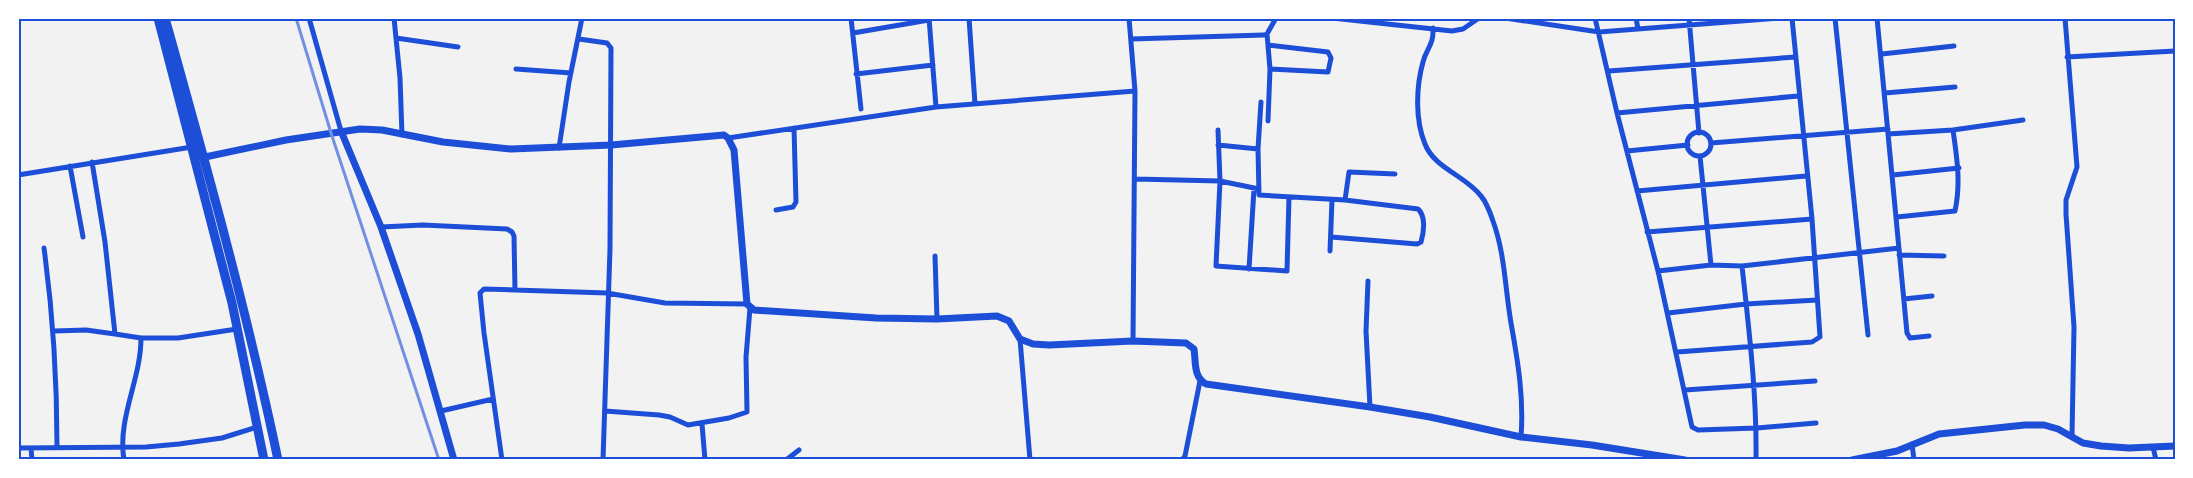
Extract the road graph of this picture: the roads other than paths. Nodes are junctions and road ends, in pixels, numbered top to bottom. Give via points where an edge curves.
1 (158, 18) edge
2 (165, 18) edge
3 (309, 18) edge
4 (394, 18) edge
5 (582, 18) edge
6 (851, 18) edge
7 (969, 18) edge
8 (1129, 18) edge
9 (1276, 18) edge
10 (1332, 18) edge
11 (1479, 18) edge
12 (1505, 18) edge
13 (1595, 18) edge
14 (1636, 18) edge
15 (1780, 18) edge
16 (1792, 18) edge
17 (1835, 18) edge
18 (1877, 18) edge
19 (2065, 18) edge
20 (929, 19) edge
21 (1547, 21) edge
22 (1690, 21) edge
23 (1433, 28) junction
24 (1638, 29) junction
25 (1599, 32) junction
26 (853, 33) junction
27 (1267, 34) junction
28 (396, 38) junction
29 (579, 39) junction
30 (1131, 39) junction
31 (1268, 45) junction
32 (1954, 46) dead end
33 (458, 47) dead end
34 (2175, 51) edge
35 (1882, 54) junction
36 (1796, 57) junction
37 (2067, 57) junction
38 (933, 65) junction
39 (1693, 65) junction
40 (516, 69) dead end
41 (1270, 69) junction
42 (1609, 71) junction
43 (571, 73) junction
44 (856, 74) junction
45 (1955, 87) dead end
46 (1135, 91) junction
47 (1885, 93) junction
48 (1798, 96) junction
49 (1261, 102) dead end
50 (975, 104) junction
51 (1696, 106) junction
52 (936, 107) junction
53 (861, 109) dead end
54 (1617, 113) junction
55 (2023, 120) dead end
56 (1268, 121) dead end
57 (794, 129) junction
58 (1218, 130) dead end
59 (1953, 130) junction
60 (341, 131) junction
61 (1888, 131) junction
62 (1847, 132) junction
63 (1699, 133) junction
64 (402, 135) junction
65 (1803, 136) junction
66 (728, 138) junction
67 (1711, 143) junction
68 (1218, 145) junction
69 (1688, 145) junction
70 (611, 146) junction
71 (192, 147) junction
72 (559, 148) junction
73 (1258, 149) junction
74 (1627, 151) junction
75 (1700, 156) junction
76 (205, 158) junction
77 (92, 162) junction
78 (70, 166) junction
79 (1959, 168) junction
80 (1395, 174) dead end
81 (18, 175) edge
82 (1893, 175) junction
83 (1806, 176) junction
84 (1135, 178) junction
85 (1220, 181) junction
86 (1702, 185) junction
87 (1257, 189) junction
88 (1637, 190) junction
89 (1289, 197) junction
90 (1332, 200) junction
91 (1345, 200) junction
92 (776, 210) dead end
93 (1897, 218) junction
94 (1812, 219) junction
95 (1707, 226) junction
96 (381, 227) junction
97 (1647, 232) junction
98 (83, 237) dead end
99 (1331, 237) junction
100 (44, 248) dead end
101 (1330, 251) dead end
102 (1899, 252) junction
103 (1860, 253) junction
104 (935, 256) dead end
105 (1944, 256) dead end
106 (1815, 257) junction
107 (1710, 266) junction
108 (1742, 266) junction
109 (1249, 269) junction
110 (1658, 271) junction
111 (1368, 281) dead end
112 (516, 290) junction
113 (607, 293) junction
114 (1932, 296) dead end
115 (1904, 299) junction
116 (1818, 300) junction
117 (1746, 304) junction
118 (748, 306) junction
119 (1668, 313) junction
120 (937, 319) junction
121 (237, 329) junction
122 (54, 331) junction
123 (114, 334) junction
124 (1868, 334) dead end
125 (1929, 336) dead end
126 (141, 338) junction
127 (1020, 339) junction
128 (1133, 341) junction
129 (1751, 346) junction
130 (1677, 352) junction
131 (1200, 381) junction
132 (1815, 381) dead end
133 (1753, 386) junction
134 (1684, 390) junction
135 (493, 399) junction
136 (1370, 407) junction
137 (441, 411) junction
138 (605, 411) junction
139 (1816, 423) dead end
140 (702, 424) junction
141 (257, 427) junction
142 (1757, 428) junction
143 (2072, 436) junction
144 (1521, 437) junction
145 (1912, 444) junction
146 (57, 446) junction
147 (122, 447) junction
148 (2153, 447) junction
149 (2175, 447) edge
150 (18, 448) edge
151 (31, 448) junction
152 (799, 450) dead end
153 (32, 460) edge
154 (124, 460) edge
155 (264, 460) edge
156 (278, 460) edge
157 (454, 460) edge
158 (502, 460) edge
159 (603, 460) edge
160 (705, 460) edge
161 (786, 460) edge
162 (1030, 460) edge
163 (1182, 460) edge
164 (1685, 460) edge
165 (1756, 460) edge
166 (1852, 460) edge
167 (1914, 460) edge
168 (2156, 460) edge

1 - 71 highway
2 - 76 highway
3 - 60 street
4 - 28 street
5 - 29 street
6 - 26 street
7 - 50 street
8 - 30 street
9 - 27 street
10 - 23 street
11 - 23 street via 1463,29
12 - 21 street
13 - 25 street
14 - 24 street
15 - 22 street
16 - 36 street
17 - 62 street
18 - 35 street
19 - 37 street
20 - 26 street
20 - 38 street
21 - 25 street
22 - 24 street
22 - 39 street
23 - 144 street via 1420,83 1418,106 1423,136 1428,150 1481,195 1496,230 1504,259 1518,359
24 - 25 street
25 - 42 street
26 - 44 street
27 - 30 street
27 - 31 street
28 - 33 street
28 - 64 street
29 - 43 street
29 - 70 street via 607,43 611,48
30 - 46 street
31 - 41 street
31 - 41 street via 1330,55 1328,72
32 - 35 street
34 - 37 street
35 - 47 street
36 - 39 street
36 - 48 street
37 - 143 street via 2077,167 2066,200 2074,327
38 - 44 street
38 - 52 street
39 - 42 street
39 - 51 street
40 - 43 street
41 - 56 street
42 - 54 street
43 - 72 street
44 - 53 street
45 - 47 street
46 - 50 street
46 - 84 street
47 - 61 street
48 - 51 street
48 - 65 street
49 - 73 street
50 - 52 street
51 - 54 street
51 - 63 street
52 - 57 street
54 - 74 street
55 - 59 street
57 - 66 street
57 - 92 street via 796,202 793,207
58 - 68 street
59 - 61 street
59 - 79 street
60 - 64 street via 382,130
60 - 76 street
60 - 96 street
61 - 62 street
61 - 82 street
62 - 65 street
62 - 103 street
63 - 67 street via 1706,134
63 - 69 street via 1691,136
64 - 72 street via 478,147
65 - 67 street
65 - 83 street
66 - 70 street via 724,135
66 - 118 street via 734,150
67 - 75 street via 1708,152
68 - 73 street
68 - 85 street
69 - 74 street
69 - 75 street via 1693,154
70 - 72 street
70 - 113 street
71 - 77 street
71 - 121 highway
73 - 87 street
74 - 88 street
75 - 86 street
76 - 156 highway
77 - 78 street
77 - 123 street
78 - 81 street
78 - 98 street
79 - 82 street
79 - 93 street via 1960,191 1955,211
80 - 91 street via 1349,172
82 - 93 street
83 - 86 street
83 - 94 street
84 - 85 street
84 - 128 street
85 - 87 street
85 - 109 street via 1215,265
86 - 88 street
86 - 95 street
87 - 89 street via 1259,195
87 - 109 street
88 - 97 street
89 - 90 street
89 - 109 street via 1287,271
90 - 91 street
90 - 99 street
91 - 99 street via 1418,208 1423,216 1421,242
93 - 102 street
94 - 95 street
94 - 106 street
95 - 97 street
95 - 107 street
96 - 112 street via 507,229 514,236
96 - 137 street
97 - 110 street
99 - 101 street
100 - 122 street
102 - 103 street
102 - 105 street
102 - 115 street
103 - 106 street
103 - 124 street
104 - 120 street
106 - 108 street
106 - 116 street
107 - 108 street
107 - 110 street
108 - 117 street
110 - 119 street
111 - 136 street
112 - 113 street
112 - 135 street via 484,289 480,293
113 - 118 street via 665,303
113 - 138 street
114 - 115 street
115 - 125 street via 1908,336
116 - 117 street
116 - 129 street via 1820,337 1816,341
117 - 119 street
117 - 129 street
118 - 120 street via 754,310 814,315
118 - 140 street via 749,409 745,414
119 - 130 street
120 - 127 street via 997,316 1013,325
121 - 126 street via 178,338
121 - 141 highway
122 - 123 street
122 - 146 street
123 - 126 street
126 - 147 street
127 - 128 street via 1049,345
127 - 162 street
128 - 131 street via 1190,344
129 - 130 street
129 - 133 street
130 - 134 street
131 - 136 street
131 - 163 street
132 - 133 street
133 - 134 street
133 - 142 street
134 - 142 street via 1694,429
135 - 137 street
135 - 158 street
136 - 144 street
137 - 157 street
138 - 140 street via 659,415 688,425
138 - 159 street
139 - 142 street
140 - 160 street
141 - 147 street via 222,438
141 - 155 highway
142 - 165 street
143 - 145 street via 2044,425 2025,425 1957,430
143 - 148 street via 2083,443 2101,446
144 - 164 street
145 - 166 street via 1882,456
145 - 167 street
146 - 147 street
146 - 151 street
147 - 154 street
148 - 149 street
148 - 168 street
150 - 151 street
151 - 153 street
152 - 161 street

